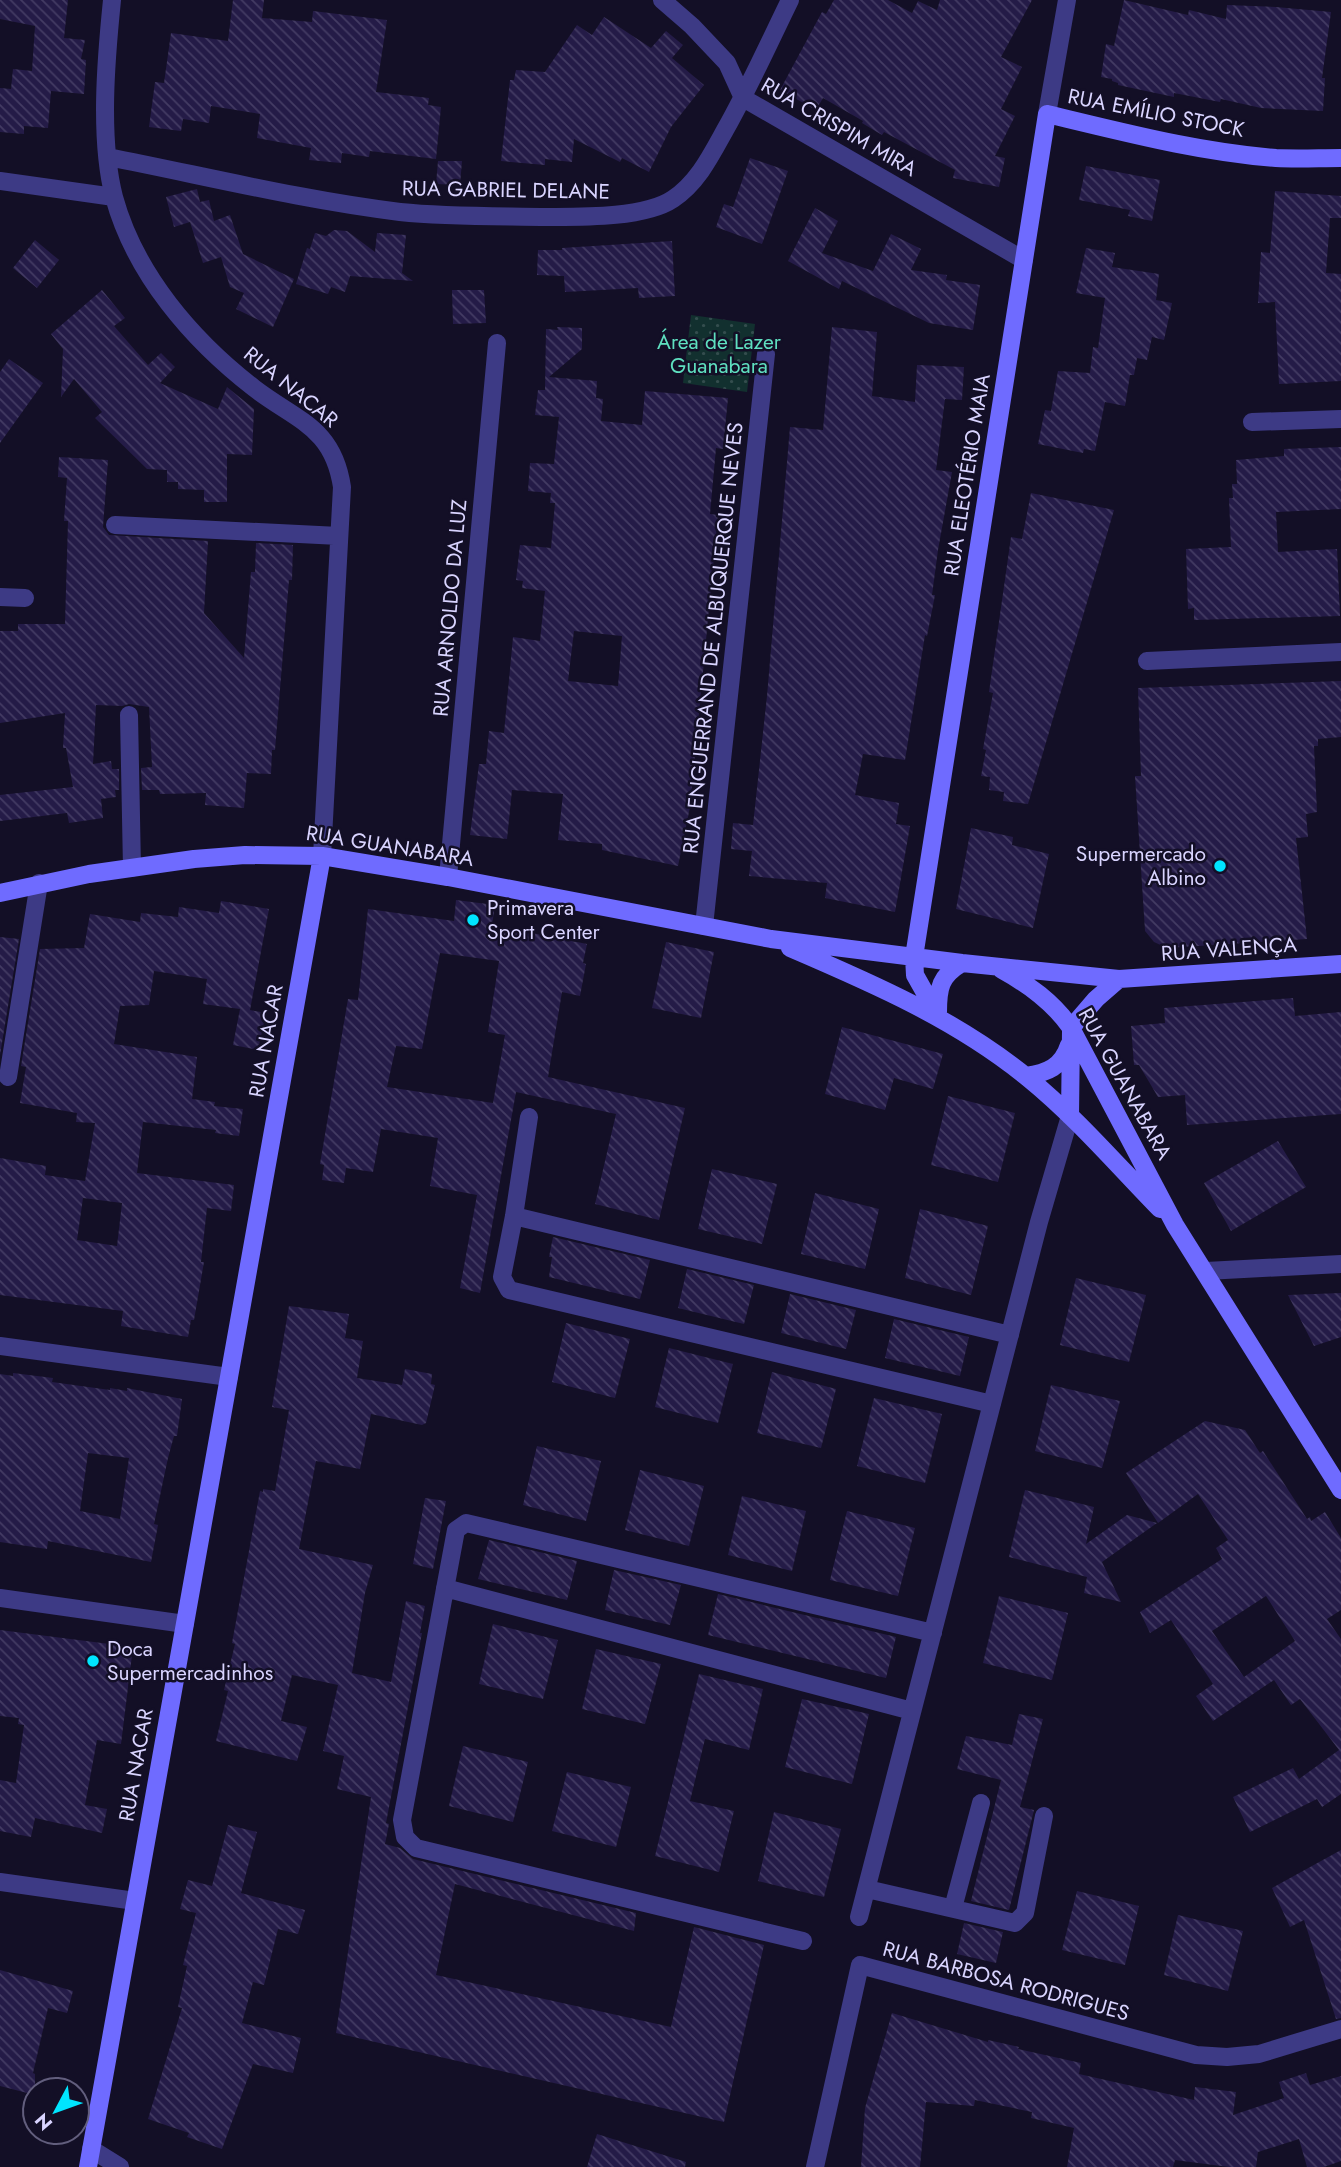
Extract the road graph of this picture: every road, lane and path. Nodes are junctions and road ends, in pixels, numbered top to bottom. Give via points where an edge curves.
1 (112, 0) edge
2 (662, 0) edge
3 (790, 0) edge
4 (1068, 0) edge
5 (743, 98) junction
6 (1047, 114) junction
7 (108, 157) junction
8 (1341, 158) edge
9 (0, 181) edge
10 (114, 197) junction
11 (1024, 260) junction
12 (497, 343) dead end
13 (766, 354) dead end
14 (1341, 419) edge
15 (1252, 422) dead end
16 (115, 525) dead end
17 (340, 536) junction
18 (0, 597) edge
19 (24, 598) dead end
20 (1341, 652) edge
21 (1147, 661) dead end
22 (129, 715) dead end
23 (322, 856) junction
24 (132, 868) junction
25 (448, 877) junction
26 (39, 883) junction
27 (0, 893) edge
28 (704, 926) junction
29 (771, 939) junction
30 (914, 957) junction
31 (962, 963) junction
32 (1341, 964) edge
33 (996, 967) junction
34 (1119, 979) junction
35 (938, 1016) junction
36 (1071, 1028) junction
37 (1026, 1076) junction
38 (8, 1077) dead end
39 (529, 1116) dead end
40 (1070, 1116) junction
41 (514, 1216) junction
42 (1175, 1224) junction
43 (1341, 1264) edge
44 (1206, 1271) junction
45 (1010, 1335) junction
46 (0, 1346) edge
47 (229, 1377) junction
48 (992, 1404) junction
49 (1341, 1490) edge
50 (445, 1588) junction
51 (0, 1598) edge
52 (185, 1625) junction
53 (933, 1633) junction
54 (912, 1711) junction
55 (981, 1803) dead end
56 (1044, 1816) dead end
57 (0, 1882) edge
58 (867, 1889) junction
59 (135, 1901) junction
60 (953, 1909) junction
61 (859, 1917) dead end
62 (803, 1941) dead end
63 (1341, 2029) edge
64 (89, 2158) edge
65 (120, 2167) edge
66 (815, 2167) edge

1 - 7 street, RUA NACAR via 106,97
2 - 5 street, RUA CRISPIM MIRA via 727,63
3 - 5 street, RUA GABRIEL DELANE
4 - 6 street, RUA ELEOTÉRIO MAIA
5 - 7 street, RUA GABRIEL DELANE via 693,183 671,201 623,214 403,212
5 - 11 street, RUA CRISPIM MIRA
6 - 8 main road, RUA EMÍLIO STOCK via 1220,152
6 - 11 main road, RUA ELEOTÉRIO MAIA
7 - 10 street, RUA NACAR
9 - 10 street
10 - 17 street, RUA NACAR via 144,267 186,325 234,372 329,446 339,464 342,487
11 - 30 main road, RUA ELEOTÉRIO MAIA
12 - 25 street, RUA ARNOLDO DA LUZ
13 - 28 street, RUA ENGUERRAND DE ALBUQUERQUE NEVES
14 - 15 street
16 - 17 street
17 - 23 street, RUA NACAR
18 - 19 street
20 - 21 street
22 - 24 street
23 - 24 main road, RUA GUANABARA via 245,855
23 - 25 main road, RUA GUANABARA
23 - 47 main road, RUA NACAR
24 - 26 main road, RUA GUANABARA
25 - 28 main road, RUA GUANABARA
26 - 27 main road, RUA GUANABARA
26 - 38 street
28 - 29 main road, RUA GUANABARA
29 - 30 main road, RUA GUANABARA
29 - 35 main road, RUA GUANABARA
30 - 31 main road, RUA GUANABARA
30 - 35 main road via 915,975
31 - 33 main road, RUA GUANABARA
31 - 35 main road via 942,979
32 - 34 main road, RUA VALENÇA
33 - 34 main road, RUA VALENÇA
33 - 36 main road, RUA GUANABARA via 1034,989
34 - 36 main road
35 - 37 main road, RUA GUANABARA
36 - 37 main road via 1063,1060 1047,1073
36 - 40 main road
36 - 42 main road, RUA GUANABARA
37 - 40 main road, RUA GUANABARA
39 - 41 street
40 - 42 main road, RUA GUANABARA
40 - 45 street
41 - 45 street
41 - 48 street via 502,1277 509,1290
42 - 44 main road, RUA GUANABARA
43 - 44 street
44 - 49 main road, RUA GUANABARA
45 - 48 street
46 - 47 street
47 - 52 main road, RUA NACAR
48 - 53 street
50 - 53 street via 456,1530 466,1523
50 - 54 street
50 - 62 street via 402,1820 405,1837 416,1848
51 - 52 street
52 - 59 main road, RUA NACAR
53 - 54 street
54 - 58 street
55 - 60 street
56 - 60 street via 1025,1913 1015,1923
57 - 59 street
58 - 60 street
58 - 61 street
59 - 64 main road, RUA NACAR
63 - 66 street, RUA BARBOSA RODRIGUES via 1259,2054 1196,2055 860,1965
64 - 65 street

